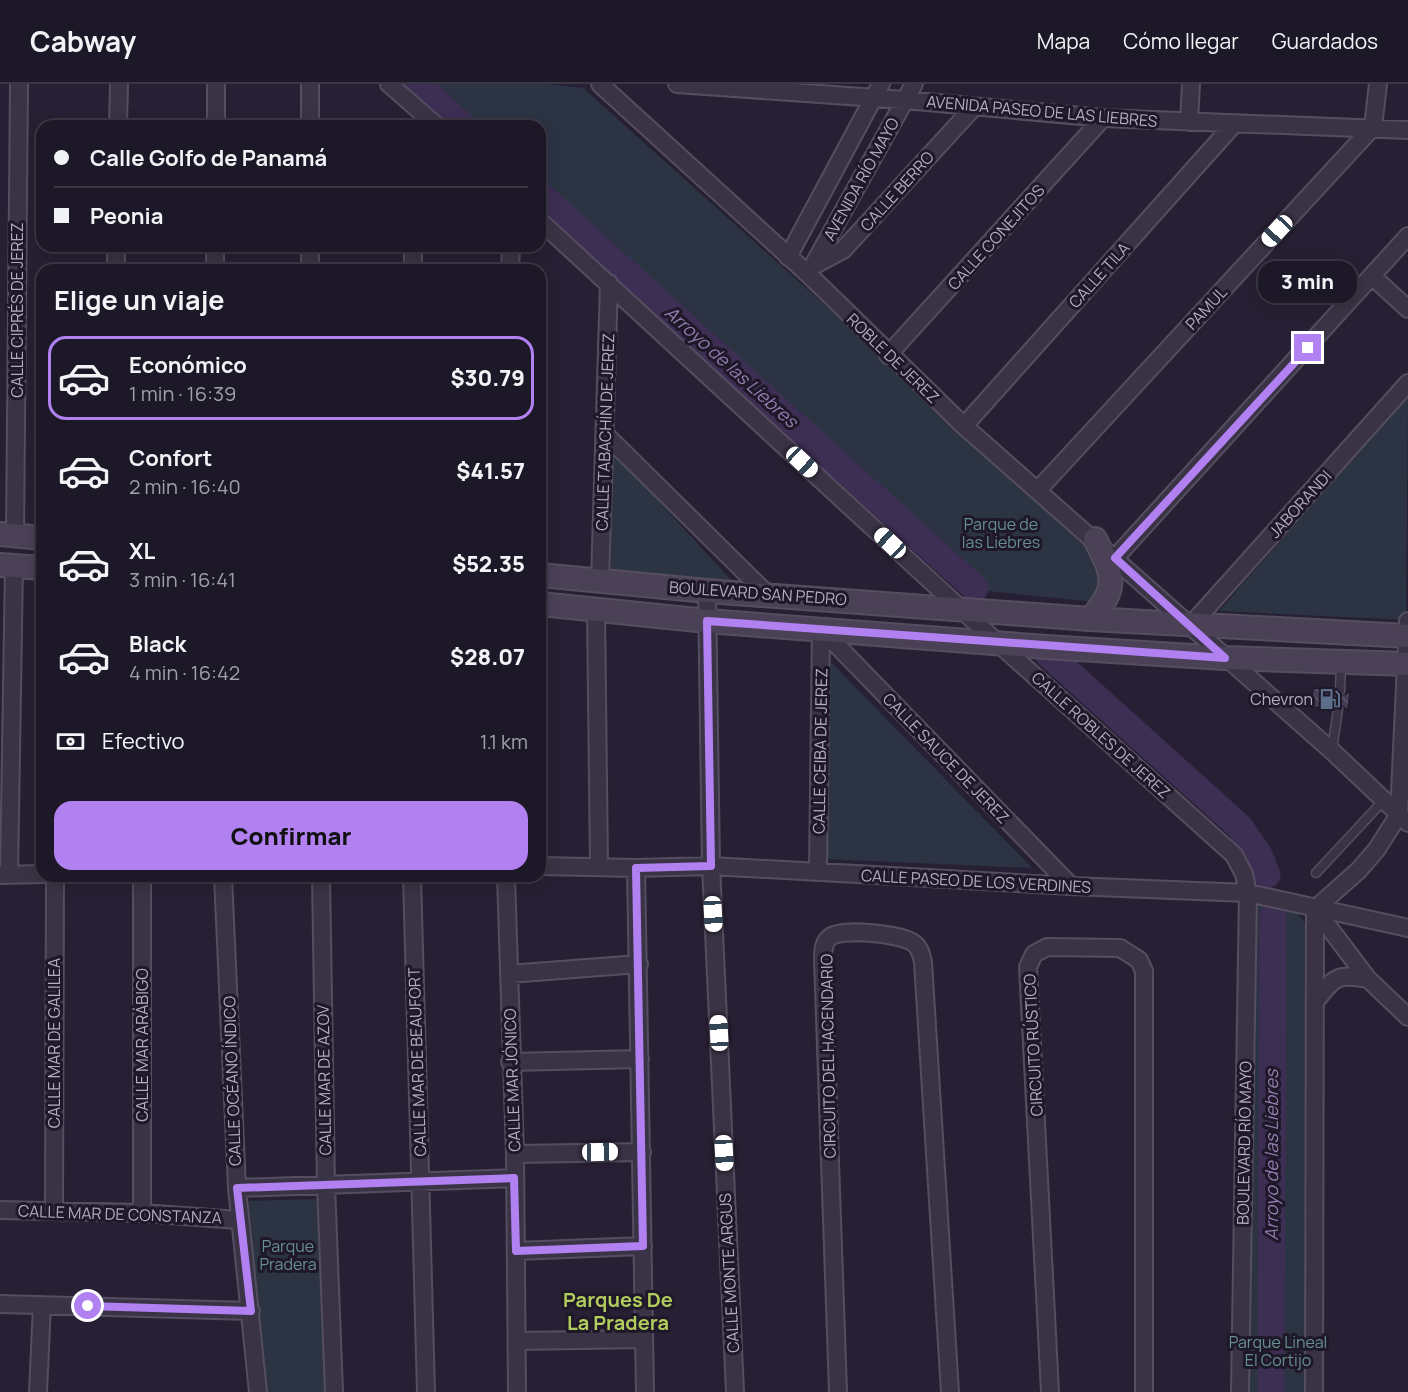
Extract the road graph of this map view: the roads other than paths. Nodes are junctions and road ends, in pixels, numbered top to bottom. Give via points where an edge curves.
1 (19, 84) edge
2 (119, 84) edge
3 (216, 84) edge
4 (310, 84) edge
5 (389, 84) edge
6 (600, 84) edge
7 (677, 84) edge
8 (914, 84) edge
9 (1191, 84) edge
10 (1378, 84) edge
11 (877, 91) edge
12 (905, 100) junction
13 (414, 105) junction
14 (974, 107) junction
15 (1103, 118) junction
16 (118, 120) edge
17 (216, 120) edge
18 (310, 120) edge
19 (414, 120) edge
20 (430, 120) edge
21 (1189, 122) junction
22 (1234, 124) junction
23 (1373, 127) junction
24 (1408, 129) edge
25 (546, 226) edge
26 (1408, 236) edge
27 (788, 257) junction
28 (810, 270) junction
29 (1373, 277) junction
30 (609, 283) junction
31 (1408, 309) edge
32 (888, 355) junction
33 (1408, 383) edge
34 (964, 426) junction
35 (606, 435) junction
36 (1038, 490) junction
37 (7, 535) edge
38 (36, 537) edge
39 (1095, 539) junction
40 (1115, 558) junction
41 (7, 565) edge
42 (36, 567) edge
43 (546, 576) edge
44 (600, 581) junction
45 (707, 591) junction
46 (767, 594) junction
47 (546, 605) edge
48 (596, 609) junction
49 (968, 609) junction
50 (1090, 619) junction
51 (707, 621) junction
52 (1191, 625) junction
53 (821, 629) junction
54 (1408, 631) edge
55 (1004, 644) junction
56 (1225, 658) junction
57 (1341, 663) junction
58 (1406, 663) edge
59 (1340, 691) dead end
60 (1338, 709) dead end
61 (1332, 751) junction
62 (1404, 766) edge
63 (1384, 800) junction
64 (1403, 819) edge
65 (546, 866) edge
66 (711, 866) junction
67 (600, 867) junction
68 (636, 868) junction
69 (818, 872) junction
70 (1316, 873) dead end
71 (36, 874) edge
72 (5, 875) edge
73 (55, 882) edge
74 (142, 882) edge
75 (223, 882) edge
76 (321, 882) edge
77 (412, 882) edge
78 (506, 882) edge
79 (1071, 886) junction
80 (1255, 895) junction
81 (1316, 909) junction
82 (1408, 928) edge
83 (639, 964) junction
84 (509, 974) junction
85 (1368, 979) junction
86 (1315, 1002) junction
87 (1408, 1017) edge
88 (640, 1059) junction
89 (510, 1062) junction
90 (642, 1152) junction
91 (515, 1154) junction
92 (514, 1178) junction
93 (421, 1182) junction
94 (326, 1185) junction
95 (237, 1188) junction
96 (0, 1210) edge
97 (54, 1211) junction
98 (141, 1213) junction
99 (239, 1220) junction
100 (643, 1246) junction
101 (516, 1251) junction
102 (0, 1304) edge
103 (42, 1305) junction
104 (251, 1311) junction
105 (644, 1339) junction
106 (517, 1341) junction
107 (38, 1392) edge
108 (258, 1392) edge
109 (334, 1392) edge
110 (426, 1392) edge
111 (517, 1392) edge
112 (645, 1392) edge
113 (735, 1392) edge
114 (838, 1392) edge
115 (950, 1392) edge
116 (1050, 1392) edge
117 (1144, 1392) edge
118 (1240, 1392) edge
119 (1314, 1392) edge

1 - 37 street, CALLE CIPRÉS DE JEREZ
2 - 16 street
3 - 17 street
4 - 18 street
5 - 13 street
6 - 27 street, ROBLE DE JEREZ
7 - 11 street, AVENIDA PASEO DE LAS LIEBRES
8 - 12 street, AVENIDA RÍO MAYO
9 - 21 street
10 - 23 street
11 - 12 street, AVENIDA PASEO DE LAS LIEBRES
11 - 27 street, AVENIDA RÍO MAYO
12 - 14 street, AVENIDA PASEO DE LAS LIEBRES
12 - 28 street, AVENIDA RÍO MAYO
13 - 19 street
13 - 20 street
14 - 15 street, AVENIDA PASEO DE LAS LIEBRES
14 - 28 street, CALLE BERRO via 843,250
15 - 21 street, AVENIDA PASEO DE LAS LIEBRES
15 - 32 street, CALLE CONEJITOS
21 - 22 street, AVENIDA PASEO DE LAS LIEBRES
22 - 23 street, AVENIDA PASEO DE LAS LIEBRES
22 - 34 street, CALLE TILA
23 - 24 street, AVENIDA PASEO DE LAS LIEBRES
23 - 36 street, PAMUL
25 - 30 street, CALLE ROBLES DE JEREZ
26 - 29 street
27 - 28 street, ROBLE DE JEREZ
28 - 32 street, ROBLE DE JEREZ
29 - 31 street
29 - 40 street
30 - 35 street, CALLE TABACHÍN DE JEREZ
30 - 49 street, CALLE ROBLES DE JEREZ
32 - 34 street, ROBLE DE JEREZ
33 - 52 street, JABORANDI
34 - 36 street, ROBLE DE JEREZ
35 - 44 street, CALLE TABACHÍN DE JEREZ
35 - 46 street
36 - 39 street, ROBLE DE JEREZ
37 - 38 street
39 - 40 street, ROBLE DE JEREZ
39 - 50 street via 1109,566 1110,585 1107,600
40 - 52 street, ROBLE DE JEREZ
41 - 42 street
41 - 72 street
43 - 44 street, BOULEVARD SAN PEDRO
44 - 45 street, BOULEVARD SAN PEDRO
45 - 46 street, BOULEVARD SAN PEDRO
45 - 51 street, CALLE MONTE ARGUS
46 - 49 street, BOULEVARD SAN PEDRO
47 - 48 street, BOULEVARD SAN PEDRO
48 - 51 street, BOULEVARD SAN PEDRO
48 - 67 street
49 - 50 street, BOULEVARD SAN PEDRO
49 - 55 street, CALLE ROBLES DE JEREZ
50 - 52 street
51 - 53 street, BOULEVARD SAN PEDRO
51 - 66 street, CALLE MONTE ARGUS
52 - 54 street
52 - 56 street, ROBLE DE JEREZ
53 - 55 street, BOULEVARD SAN PEDRO
53 - 69 street, CALLE CEIBA DE JEREZ
53 - 79 street, CALLE SAUCE DE JEREZ
54 - 58 street
55 - 56 street, BOULEVARD SAN PEDRO
55 - 80 street, CALLE ROBLES DE JEREZ via 1221,842 1234,855
56 - 57 street, BOULEVARD SAN PEDRO
56 - 61 street, ROBLE DE JEREZ
57 - 58 street, BOULEVARD SAN PEDRO
57 - 59 lane
58 - 62 street
60 - 61 lane
61 - 63 street, ROBLE DE JEREZ
62 - 64 street
63 - 64 street, ROBLE DE JEREZ
63 - 70 lane
64 - 81 street via 1359,870
65 - 67 street, CALLE PASEO DE LOS VERDINES
66 - 68 street, CALLE PASEO DE LOS VERDINES
66 - 69 street, CALLE PASEO DE LOS VERDINES
66 - 113 street, CALLE MONTE ARGUS
67 - 68 street, CALLE PASEO DE LOS VERDINES
68 - 83 street
69 - 79 street, CALLE PASEO DE LOS VERDINES
71 - 72 street
73 - 97 street, CALLE MAR DE GALILEA
74 - 98 street, CALLE MAR ARÁBIGO
75 - 95 street, CALLE OCÉANO ÍNDICO
76 - 94 street, CALLE MAR DE AZOV
77 - 93 street, CALLE MAR DE BEAUFORT
78 - 84 street, CALLE MAR JÓNICO
79 - 80 street, CALLE PASEO DE LOS VERDINES
80 - 81 street, CALLE PASEO DE LOS VERDINES
80 - 118 street, BOULEVARD RÍO MAYO
81 - 82 street, CALLE PASEO DE LOS VERDINES
81 - 85 street
81 - 86 street
83 - 84 street
83 - 88 street
84 - 89 street, CALLE MAR JÓNICO
85 - 86 street via 1346,975 1335,978
85 - 87 street
86 - 119 street
88 - 89 street
88 - 90 street
89 - 91 street, CALLE MAR JÓNICO
90 - 91 street
90 - 100 street
91 - 92 street, CALLE MAR JÓNICO
92 - 93 street, CALLE MAR DE CONSTANZA
92 - 101 street, CALLE MAR JÓNICO
93 - 94 street, CALLE MAR DE CONSTANZA
93 - 110 street, CALLE MAR DE BEAUFORT
94 - 95 street, CALLE MAR DE CONSTANZA
94 - 109 street, CALLE MAR DE AZOV
95 - 99 street, CALLE OCÉANO ÍNDICO
96 - 97 street, CALLE MAR DE CONSTANZA
97 - 98 street, CALLE MAR DE CONSTANZA
98 - 99 street, CALLE MAR DE CONSTANZA
99 - 104 street, CALLE OCÉANO ÍNDICO
100 - 101 street
100 - 105 street
101 - 106 street, CALLE MAR JÓNICO
102 - 103 street
103 - 104 street
103 - 107 street
104 - 108 street, CALLE OCÉANO ÍNDICO
105 - 106 street
105 - 112 street
106 - 111 street, CALLE MAR JÓNICO
114 - 115 street, CIRCUITO DEL HACENDARIO via 823,960 830,937 849,932 911,942 919,949 923,962
116 - 117 street, CIRCUITO RÚSTICO via 1028,967 1034,954 1047,947 1120,948 1138,960 1144,971

